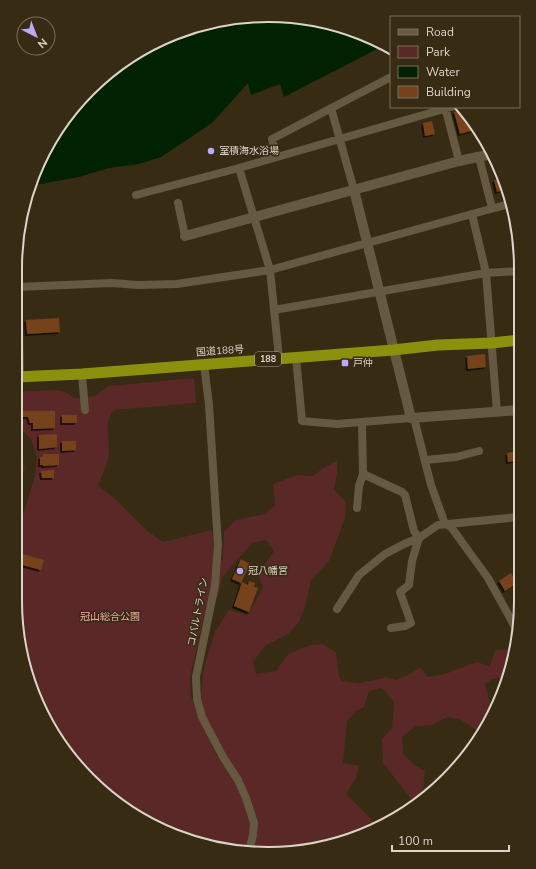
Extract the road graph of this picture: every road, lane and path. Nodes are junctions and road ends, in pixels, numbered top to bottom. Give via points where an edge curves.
1 (390, 77) edge
2 (331, 108) junction
3 (447, 108) edge
4 (340, 139) junction
5 (487, 155) edge
6 (277, 157) junction
7 (479, 157) junction
8 (459, 161) junction
9 (239, 168) junction
10 (354, 190) junction
11 (136, 195) dead end
12 (178, 203) dead end
13 (506, 204) edge
14 (492, 208) junction
15 (472, 214) junction
16 (255, 217) junction
17 (186, 236) joint
18 (367, 243) junction
19 (270, 270) junction
20 (514, 272) edge
21 (486, 274) junction
22 (22, 287) edge
23 (379, 291) junction
24 (274, 310) junction
25 (514, 341) edge
26 (492, 343) junction
27 (393, 350) junction
28 (296, 357) junction
29 (279, 358) junction
30 (204, 364) junction
31 (82, 374) junction
32 (22, 377) edge
33 (85, 410) dead end
34 (514, 411) edge
35 (497, 412) junction
36 (411, 418) junction
37 (362, 422) junction
38 (479, 451) dead end
39 (425, 460) junction
40 (363, 474) junction
41 (357, 508) dead end
42 (514, 517) edge
43 (445, 524) junction
44 (419, 538) junction
45 (337, 609) dead end
46 (513, 623) edge
47 (391, 628) dead end
48 (250, 846) edge

1 - 2 street
2 - 4 street
2 - 6 street via 272,139
3 - 4 street
3 - 8 street
4 - 6 street
4 - 10 street
5 - 7 street
6 - 9 street
7 - 8 street
7 - 14 street
8 - 10 street
9 - 11 street
9 - 16 street
10 - 16 street
10 - 18 street
12 - 17 street
13 - 14 street
14 - 15 street
15 - 18 street
15 - 21 street
16 - 17 street
16 - 19 street
18 - 19 street
18 - 23 street
19 - 22 street via 177,284 112,283
19 - 24 street
20 - 21 street
21 - 23 street
21 - 26 street
23 - 24 street
23 - 27 street
24 - 29 street
25 - 26 highway, 国道188号 / 188
26 - 27 highway, 国道188号 / 188
26 - 35 street
27 - 28 highway, 国道188号 / 188
27 - 36 street
28 - 29 highway, 国道188号 / 188
28 - 37 street via 302,421 337,424
29 - 30 highway, 国道188号 / 188
30 - 31 highway, 国道188号 / 188
30 - 48 street, コバルトライン via 218,545 215,584 196,677 197,699 202,717 246,798 254,823
31 - 32 highway, 国道188号 / 188
31 - 33 street
34 - 35 street
35 - 36 street
36 - 37 street
36 - 39 street via 415,422
37 - 40 street
38 - 39 street via 456,457
39 - 43 street
40 - 41 street
40 - 44 street via 405,495 414,532
42 - 43 street
43 - 44 street via 438,525
43 - 46 street via 451,527 488,578
44 - 45 street via 385,554 359,575
44 - 47 street via 412,561 409,586 400,592 411,623

